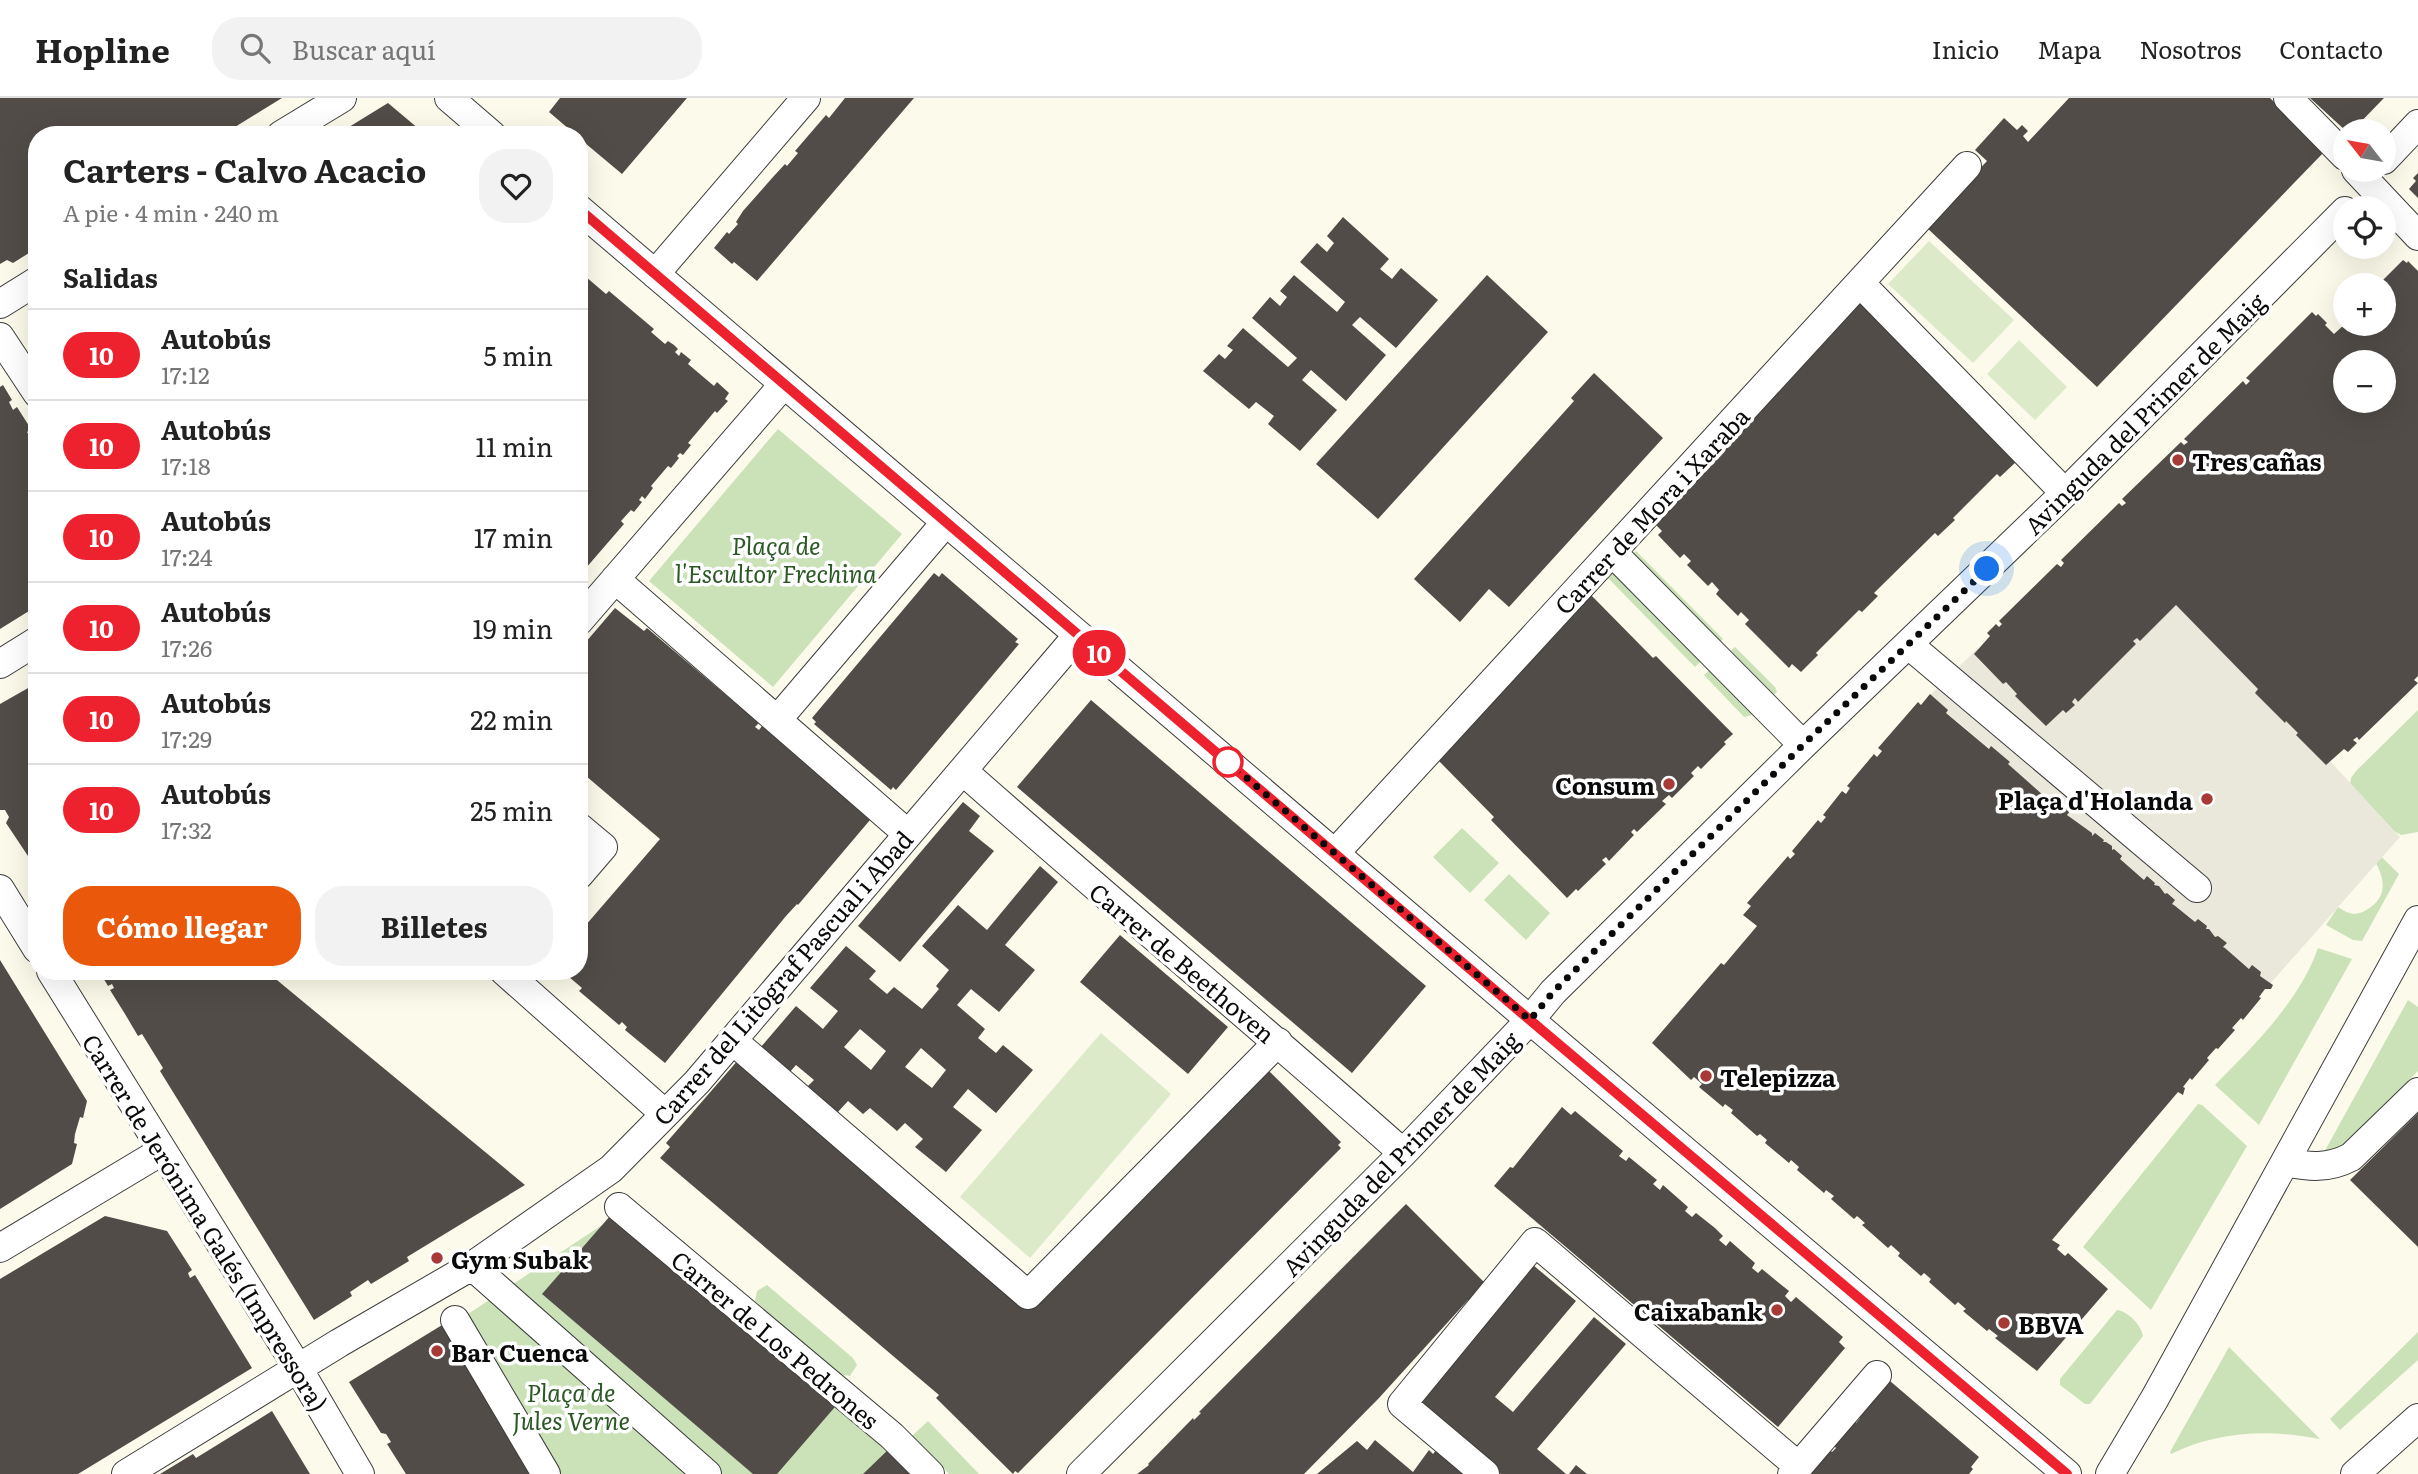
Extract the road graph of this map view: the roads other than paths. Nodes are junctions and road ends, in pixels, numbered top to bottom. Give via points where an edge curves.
1 (342, 98) edge
2 (449, 98) edge
3 (806, 98) edge
4 (2288, 98) edge
5 (2418, 124) edge
6 (296, 126) edge
7 (482, 126) edge
8 (2333, 144) edge
9 (2396, 145) edge
10 (1967, 166) dead end
11 (2379, 182) edge
12 (588, 217) edge
13 (2333, 223) edge
14 (2418, 236) edge
15 (655, 274) junction
16 (1860, 282) junction
17 (0, 337) edge
18 (28, 379) edge
19 (784, 384) junction
20 (2065, 493) junction
21 (946, 522) junction
22 (1612, 552) junction
23 (615, 579) junction
24 (588, 610) edge
25 (1078, 635) junction
26 (1909, 645) junction
27 (28, 646) edge
28 (0, 664) edge
29 (778, 720) junction
30 (1803, 745) junction
31 (963, 771) junction
32 (588, 834) edge
33 (908, 834) junction
34 (1335, 853) junction
35 (588, 864) edge
36 (2197, 888) dead end
37 (0, 889) edge
38 (2418, 920) edge
39 (28, 934) edge
40 (57, 980) edge
41 (514, 980) edge
42 (1530, 1020) junction
43 (732, 1040) junction
44 (1278, 1042) junction
45 (2418, 1092) edge
46 (664, 1114) junction
47 (162, 1151) junction
48 (1403, 1153) junction
49 (2285, 1162) junction
50 (620, 1207) dead end
51 (0, 1248) edge
52 (472, 1266) junction
53 (454, 1320) dead end
54 (298, 1368) junction
55 (1877, 1375) dead end
56 (2418, 1418) edge
57 (1795, 1470) edge
58 (126, 1474) edge
59 (360, 1474) edge
60 (547, 1474) edge
61 (707, 1474) edge
62 (930, 1474) edge
63 (1081, 1474) edge
64 (1485, 1474) edge
65 (2067, 1474) edge
66 (2110, 1474) edge
67 (2355, 1474) edge

1 - 6 street
2 - 7 street
3 - 15 street
4 - 8 street
5 - 9 street, Avinguda del Primer de Maig
10 - 16 street, Carrer de Mora i Xaraba
11 - 14 street
12 - 15 street
13 - 20 street, Avinguda del Primer de Maig
15 - 19 street
16 - 20 street
16 - 22 street, Carrer de Mora i Xaraba
17 - 18 street
19 - 21 street
19 - 23 street
20 - 26 street, Avinguda del Primer de Maig
21 - 25 street
21 - 29 street
22 - 30 street
22 - 34 street, Carrer de Mora i Xaraba
23 - 24 street
23 - 29 street
25 - 31 street, Carrer del Litògraf Pascual i Abad
25 - 34 street
26 - 30 street, Avinguda del Primer de Maig
26 - 36 street
27 - 28 street
29 - 33 street
30 - 42 street, Avinguda del Primer de Maig
31 - 33 street, Carrer del Litògraf Pascual i Abad
31 - 44 street, Carrer de Beethoven
32 - 35 street via 603,847
33 - 43 street, Carrer del Litògraf Pascual i Abad
34 - 42 street
37 - 39 street
38 - 49 street
40 - 47 street, Carrer de Jerónima Galés (Impressora)
41 - 46 street
42 - 48 street, Avinguda del Primer de Maig
42 - 65 street
43 - 44 street via 1028,1295
43 - 46 street, Carrer del Litògraf Pascual i Abad
44 - 48 street, Carrer de Beethoven
45 - 49 street via 2340,1163 2318,1167
46 - 52 street, Carrer del Litògraf Pascual i Abad via 611,1169
47 - 51 street
47 - 54 street, Carrer de Jerónima Galés (Impressora)
48 - 63 street, Avinguda del Primer de Maig
49 - 66 street
50 - 62 street, Carrer de Los Pedrones via 892,1436
52 - 54 street, Carrer del Litògraf Pascual i Abad
52 - 61 street
53 - 60 street
54 - 58 street, Carrer del Litògraf Pascual i Abad
54 - 59 street, Carrer de Jerónima Galés (Impressora)
55 - 57 street
56 - 67 street
57 - 64 street via 1535,1242 1402,1404

